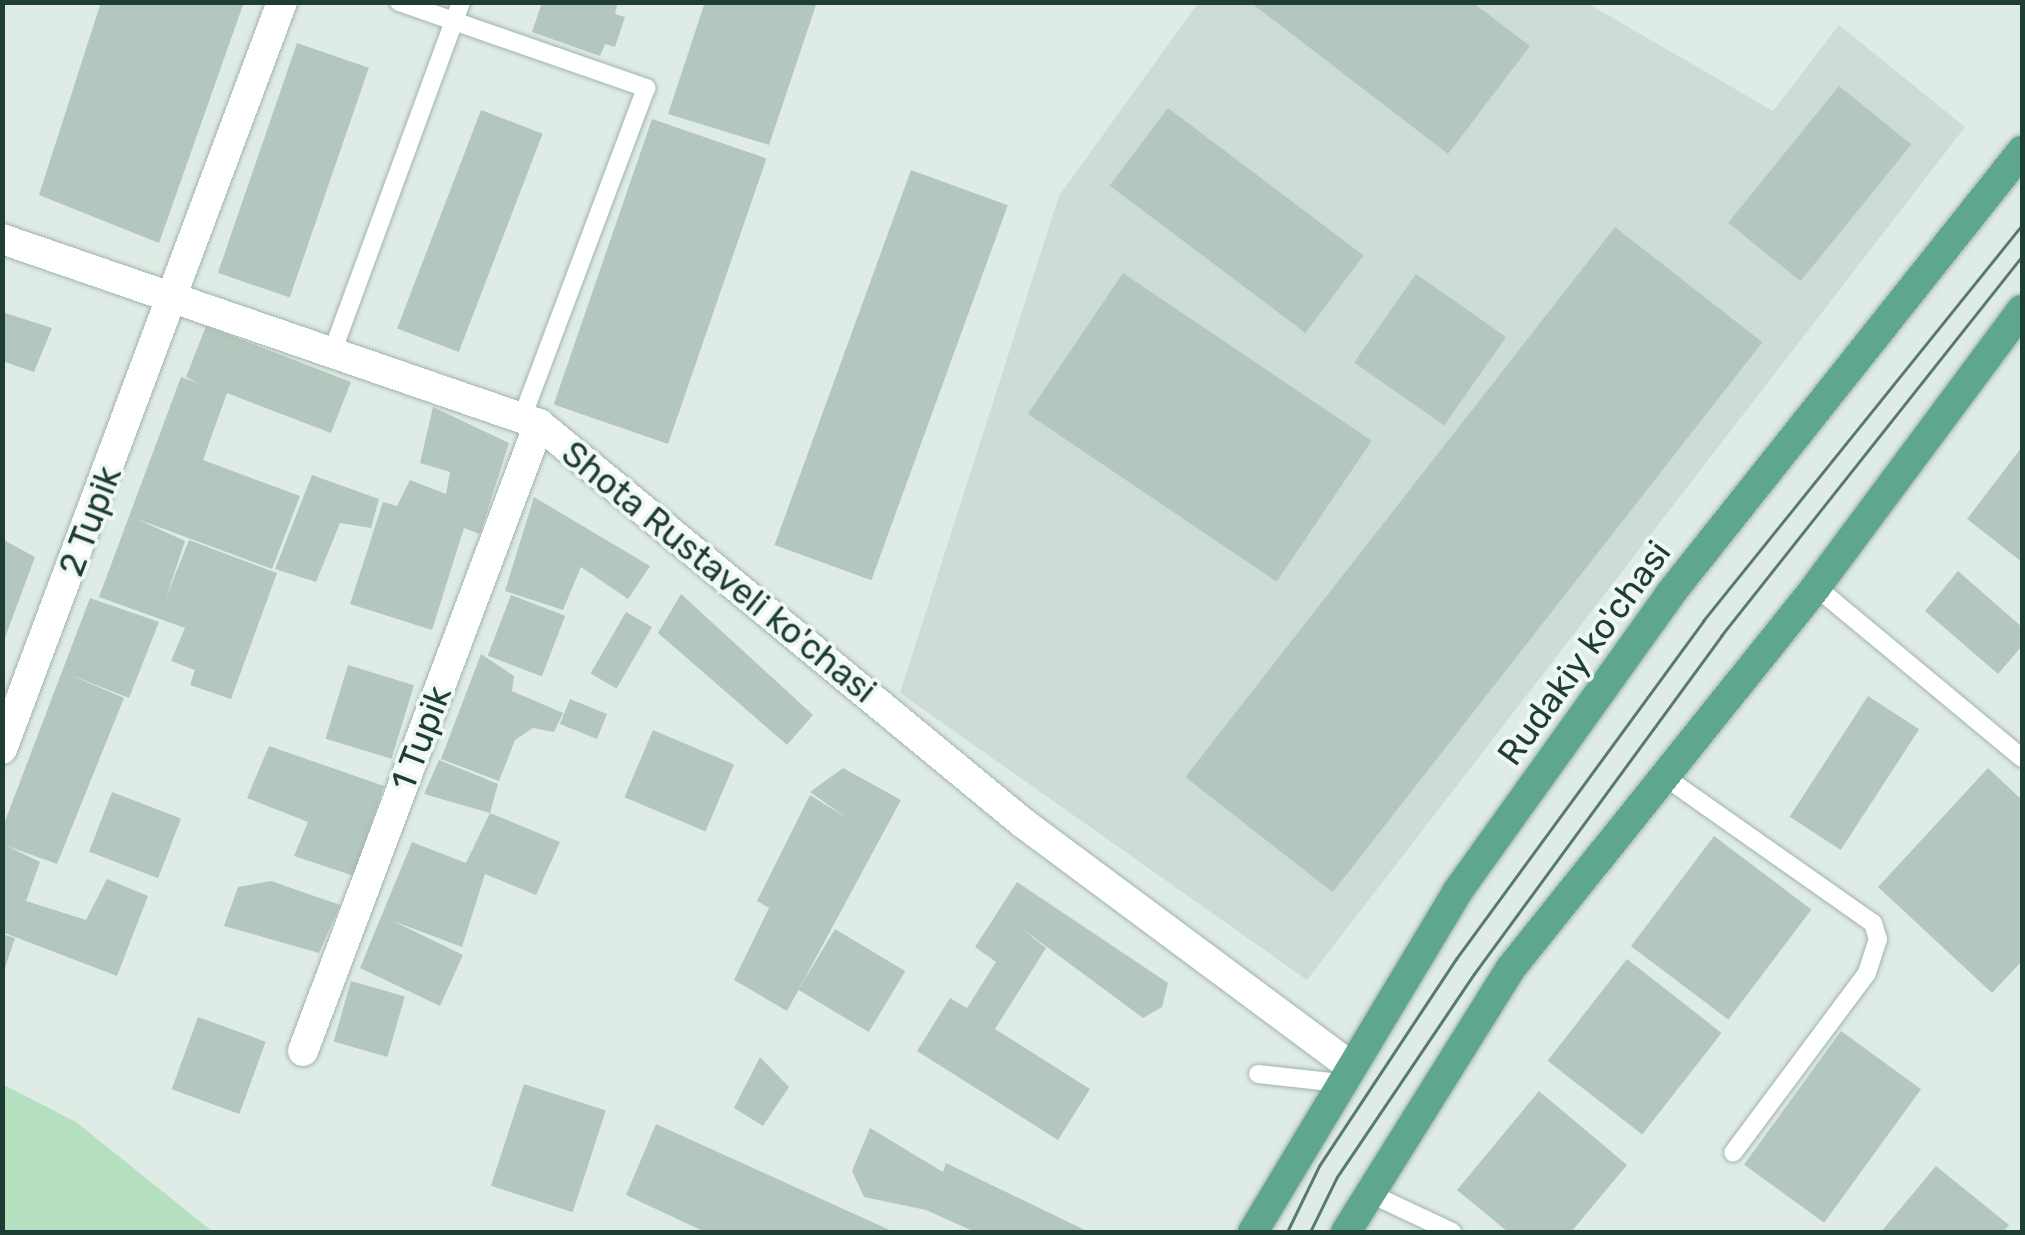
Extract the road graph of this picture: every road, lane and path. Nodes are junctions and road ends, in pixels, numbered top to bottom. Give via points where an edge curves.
1 (282, 2) edge
2 (399, 2) edge
3 (461, 2) edge
4 (454, 21) junction
5 (2022, 150) edge
6 (2, 239) edge
7 (177, 294) junction
8 (2022, 310) edge
9 (333, 350) junction
10 (530, 421) junction
11 (1816, 587) junction
12 (2, 749) edge
13 (2022, 758) edge
14 (1665, 776) junction
15 (304, 1052) dead end
16 (1258, 1074) dead end
17 (1344, 1074) junction
18 (1733, 1153) dead end
19 (1369, 1192) junction
20 (1253, 1232) edge
21 (1346, 1232) edge
22 (1452, 1232) edge

1 - 7 street, 2 Tupik
2 - 4 lane
3 - 4 lane
4 - 9 lane
4 - 10 lane via 646,88
5 - 17 main road, Rudakiy ko'chasi via 1670,594 1457,892
6 - 7 street, Shota Rustaveli ko'chasi
7 - 9 street, Shota Rustaveli ko'chasi
7 - 12 street, 2 Tupik
8 - 11 main road
9 - 10 street, Shota Rustaveli ko'chasi
10 - 15 street, 1 Tupik
10 - 17 street, Shota Rustaveli ko'chasi via 1024,824
11 - 13 lane
11 - 14 main road
14 - 18 lane via 1872,923 1878,939 1867,973
14 - 19 main road via 1511,968
16 - 17 lane
17 - 20 main road, Rudakiy ko'chasi
19 - 21 main road
19 - 22 lane

